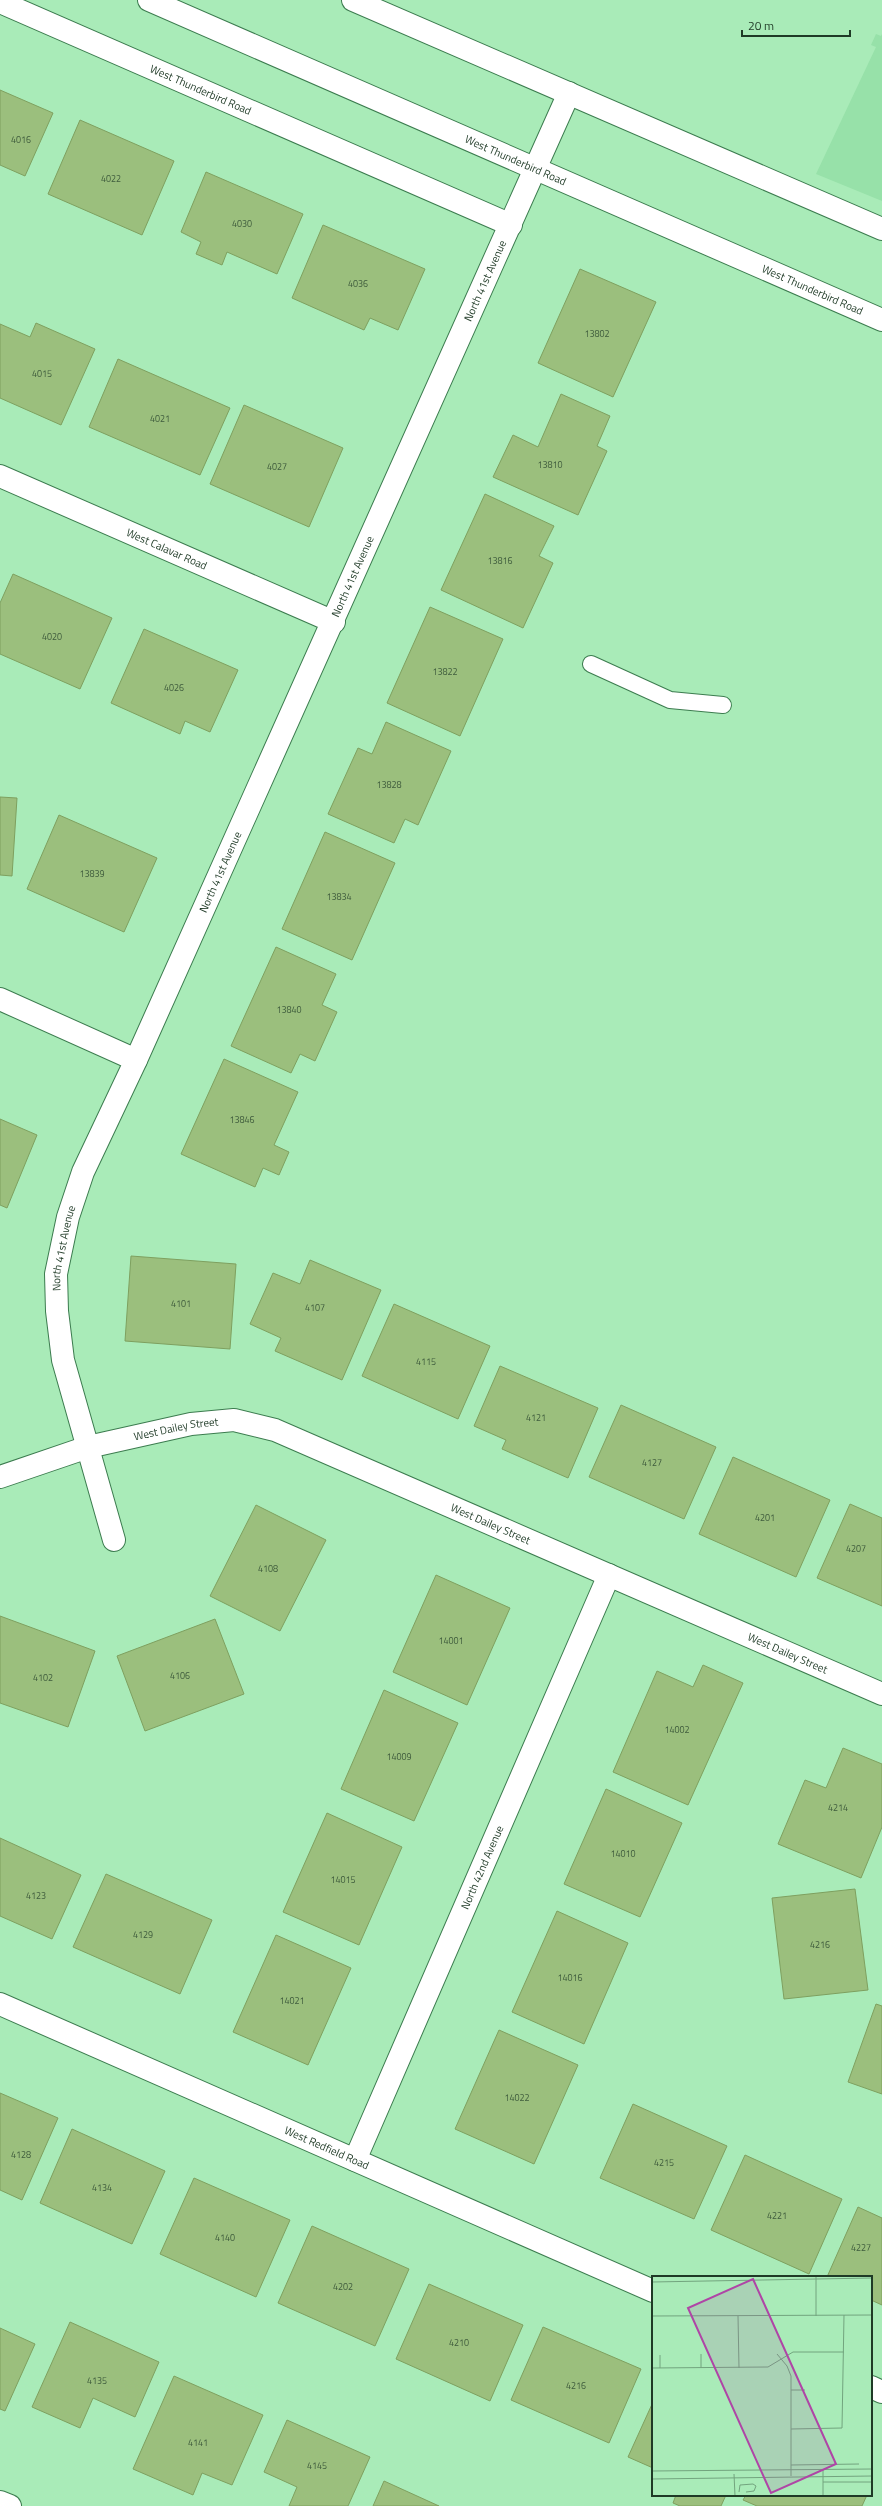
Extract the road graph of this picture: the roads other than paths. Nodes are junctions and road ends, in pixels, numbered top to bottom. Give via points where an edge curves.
1 (149, 0) edge
2 (353, 0) edge
3 (0, 2) edge
4 (172, 4) edge
5 (569, 93) junction
6 (536, 168) junction
7 (511, 225) junction
8 (882, 229) edge
9 (882, 320) edge
10 (0, 476) edge
11 (334, 622) junction
12 (591, 664) dead end
13 (723, 705) dead end
14 (0, 999) edge
15 (136, 1060) junction
16 (88, 1447) junction
17 (0, 1476) edge
18 (114, 1540) dead end
19 (609, 1575) junction
20 (882, 1694) edge
21 (0, 2004) edge
22 (355, 2160) junction
23 (652, 2291) edge
24 (872, 2387) edge
25 (882, 2392) edge
26 (0, 2502) edge
27 (10, 2506) edge

1 - 4 street, West Thunderbird Road
2 - 5 street
3 - 7 street, West Thunderbird Road
4 - 6 street, West Thunderbird Road
5 - 6 street, North 41st Avenue
5 - 8 street
6 - 7 street, North 41st Avenue
6 - 9 street, West Thunderbird Road
7 - 11 street, North 41st Avenue
10 - 11 street, West Calavar Road
11 - 15 street, North 41st Avenue
12 - 13 lane via 670,700
14 - 15 street
15 - 16 street, North 41st Avenue via 83,1172 68,1217 56,1274 63,1360
16 - 17 street, West Dailey Street
16 - 18 street
16 - 19 street, West Dailey Street via 191,1424 234,1420 275,1430
19 - 20 street, West Dailey Street
19 - 22 street, North 42nd Avenue
21 - 22 street, West Redfield Road
22 - 23 street, West Redfield Road
24 - 25 street
26 - 27 street

